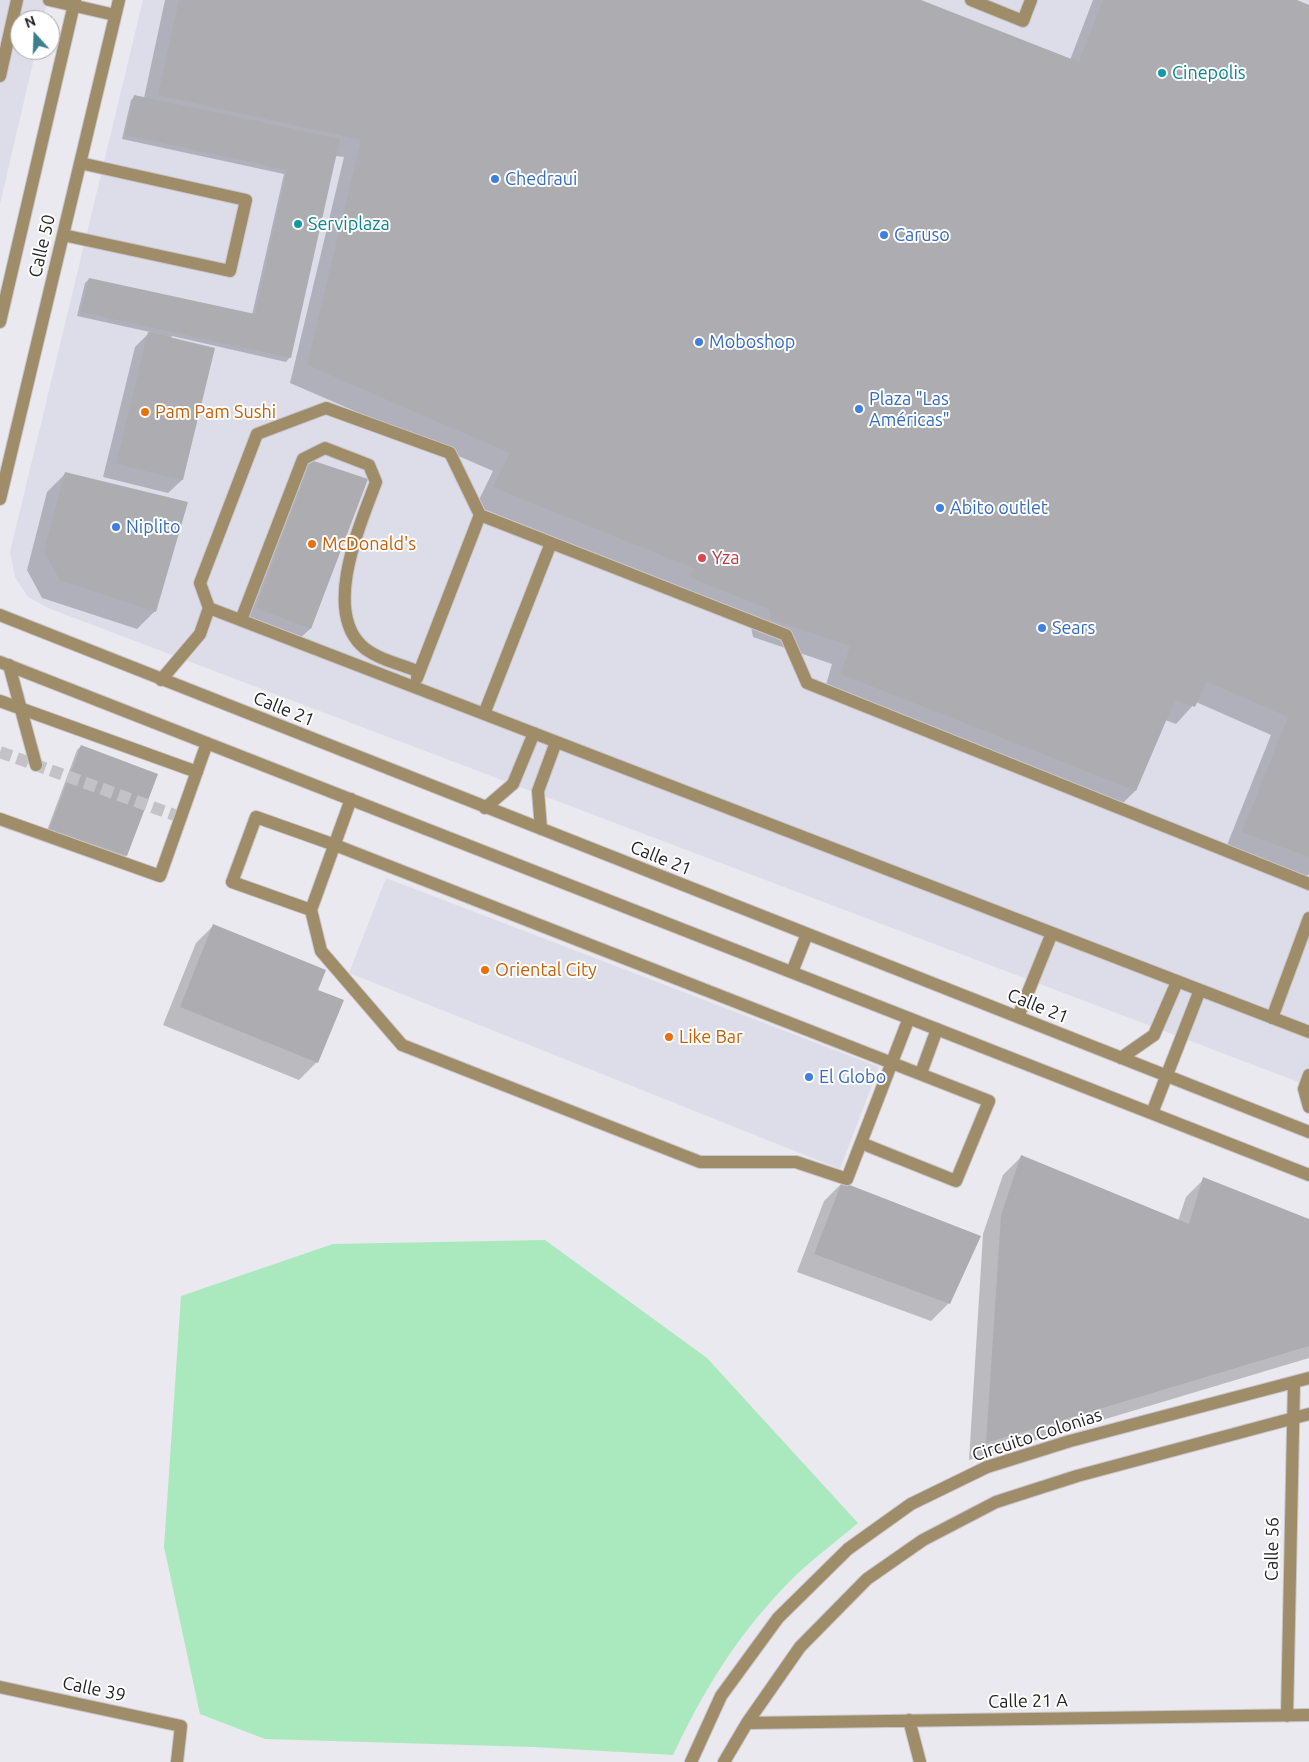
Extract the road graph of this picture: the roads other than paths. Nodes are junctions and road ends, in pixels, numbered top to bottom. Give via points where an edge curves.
1 (17, 0) edge
2 (49, 0) edge
3 (119, 0) edge
4 (971, 0) edge
5 (1031, 0) edge
6 (75, 2) edge
7 (115, 16) junction
8 (0, 76) edge
9 (80, 163) junction
10 (63, 235) junction
11 (0, 322) edge
12 (0, 499) edge
13 (480, 515) junction
14 (552, 543) junction
15 (209, 608) junction
16 (0, 615) edge
17 (241, 620) junction
18 (4, 664) edge
19 (419, 672) junction
20 (161, 680) junction
21 (413, 687) junction
22 (0, 701) edge
23 (19, 708) junction
24 (484, 714) junction
25 (534, 734) junction
26 (556, 742) junction
27 (207, 743) junction
28 (36, 765) dead end
29 (197, 772) junction
30 (351, 799) junction
31 (485, 808) junction
32 (0, 819) edge
33 (541, 829) junction
34 (335, 845) junction
35 (1309, 884) edge
36 (311, 910) junction
37 (1309, 918) edge
38 (1052, 933) junction
39 (807, 934) junction
40 (792, 972) junction
41 (1177, 982) junction
42 (1200, 990) junction
43 (1018, 1017) junction
44 (909, 1018) junction
45 (1272, 1018) junction
46 (936, 1029) junction
47 (1309, 1032) edge
48 (1121, 1058) junction
49 (892, 1062) junction
50 (920, 1073) junction
51 (1309, 1075) edge
52 (1166, 1076) junction
53 (1309, 1107) edge
54 (1152, 1113) junction
55 (1309, 1132) edge
56 (861, 1143) junction
57 (1309, 1175) edge
58 (1309, 1378) edge
59 (1294, 1382) junction
60 (1309, 1414) edge
61 (1292, 1418) junction
62 (0, 1687) edge
63 (1287, 1716) junction
64 (1309, 1716) edge
65 (909, 1720) junction
66 (747, 1723) junction
67 (177, 1762) edge
68 (691, 1762) edge
69 (724, 1762) edge
70 (920, 1762) edge

1 - 8 street
2 - 6 street
3 - 7 street, Calle 50
4 - 5 street via 1023,21
6 - 7 street
6 - 11 street, Calle 50
7 - 9 street, Calle 50
9 - 10 street, Calle 50
9 - 10 street via 246,200 230,271
10 - 12 street, Calle 50
13 - 14 street
13 - 15 street via 450,453 326,408 257,434 200,583
13 - 19 street
14 - 24 street
14 - 35 street via 786,635 807,684
15 - 17 street
15 - 20 street via 200,634
16 - 20 street, Calle 21
17 - 19 street via 303,459 325,448 369,465 376,482 346,571 350,630 366,649
17 - 21 street
18 - 23 street
18 - 27 street
19 - 21 street
20 - 31 street, Calle 21
21 - 24 street
22 - 23 street
23 - 28 street
23 - 29 street
24 - 25 street
25 - 26 street
25 - 31 street via 513,784
26 - 33 street via 538,791
26 - 38 street
27 - 29 street
27 - 30 street
29 - 32 street via 160,876
30 - 34 street
30 - 40 street
31 - 33 street, Calle 21
33 - 39 street, Calle 21
34 - 36 street
34 - 36 street via 256,817 232,882
34 - 49 street
36 - 56 street via 321,951 402,1045 700,1162 796,1162 847,1179
37 - 45 street
38 - 41 street
38 - 43 street
39 - 40 street
39 - 43 street, Calle 21
40 - 44 street
41 - 42 street
41 - 48 street via 1154,1035
42 - 45 street
42 - 52 street
43 - 48 street, Calle 21
44 - 46 street
44 - 49 street
45 - 47 street
46 - 50 street
46 - 54 street
48 - 52 street, Calle 21
49 - 50 street
49 - 56 street
50 - 56 street via 989,1101 956,1181
51 - 53 street via 1304,1089
52 - 54 street
52 - 55 street, Calle 21
54 - 57 street
58 - 59 street, Circuito Colonias
59 - 61 street, Calle 56
59 - 68 street, Circuito Colonias via 1070,1441 987,1467 911,1504 848,1549 778,1618 721,1696
60 - 61 street
61 - 63 street, Calle 56
61 - 66 street via 1077,1476 996,1502 923,1540 867,1579 800,1647
62 - 67 street, Calle 39 via 181,1726
63 - 64 street, Calle 21 A
63 - 65 street, Calle 21 A
65 - 66 street, Calle 21 A
65 - 70 street
66 - 69 street

